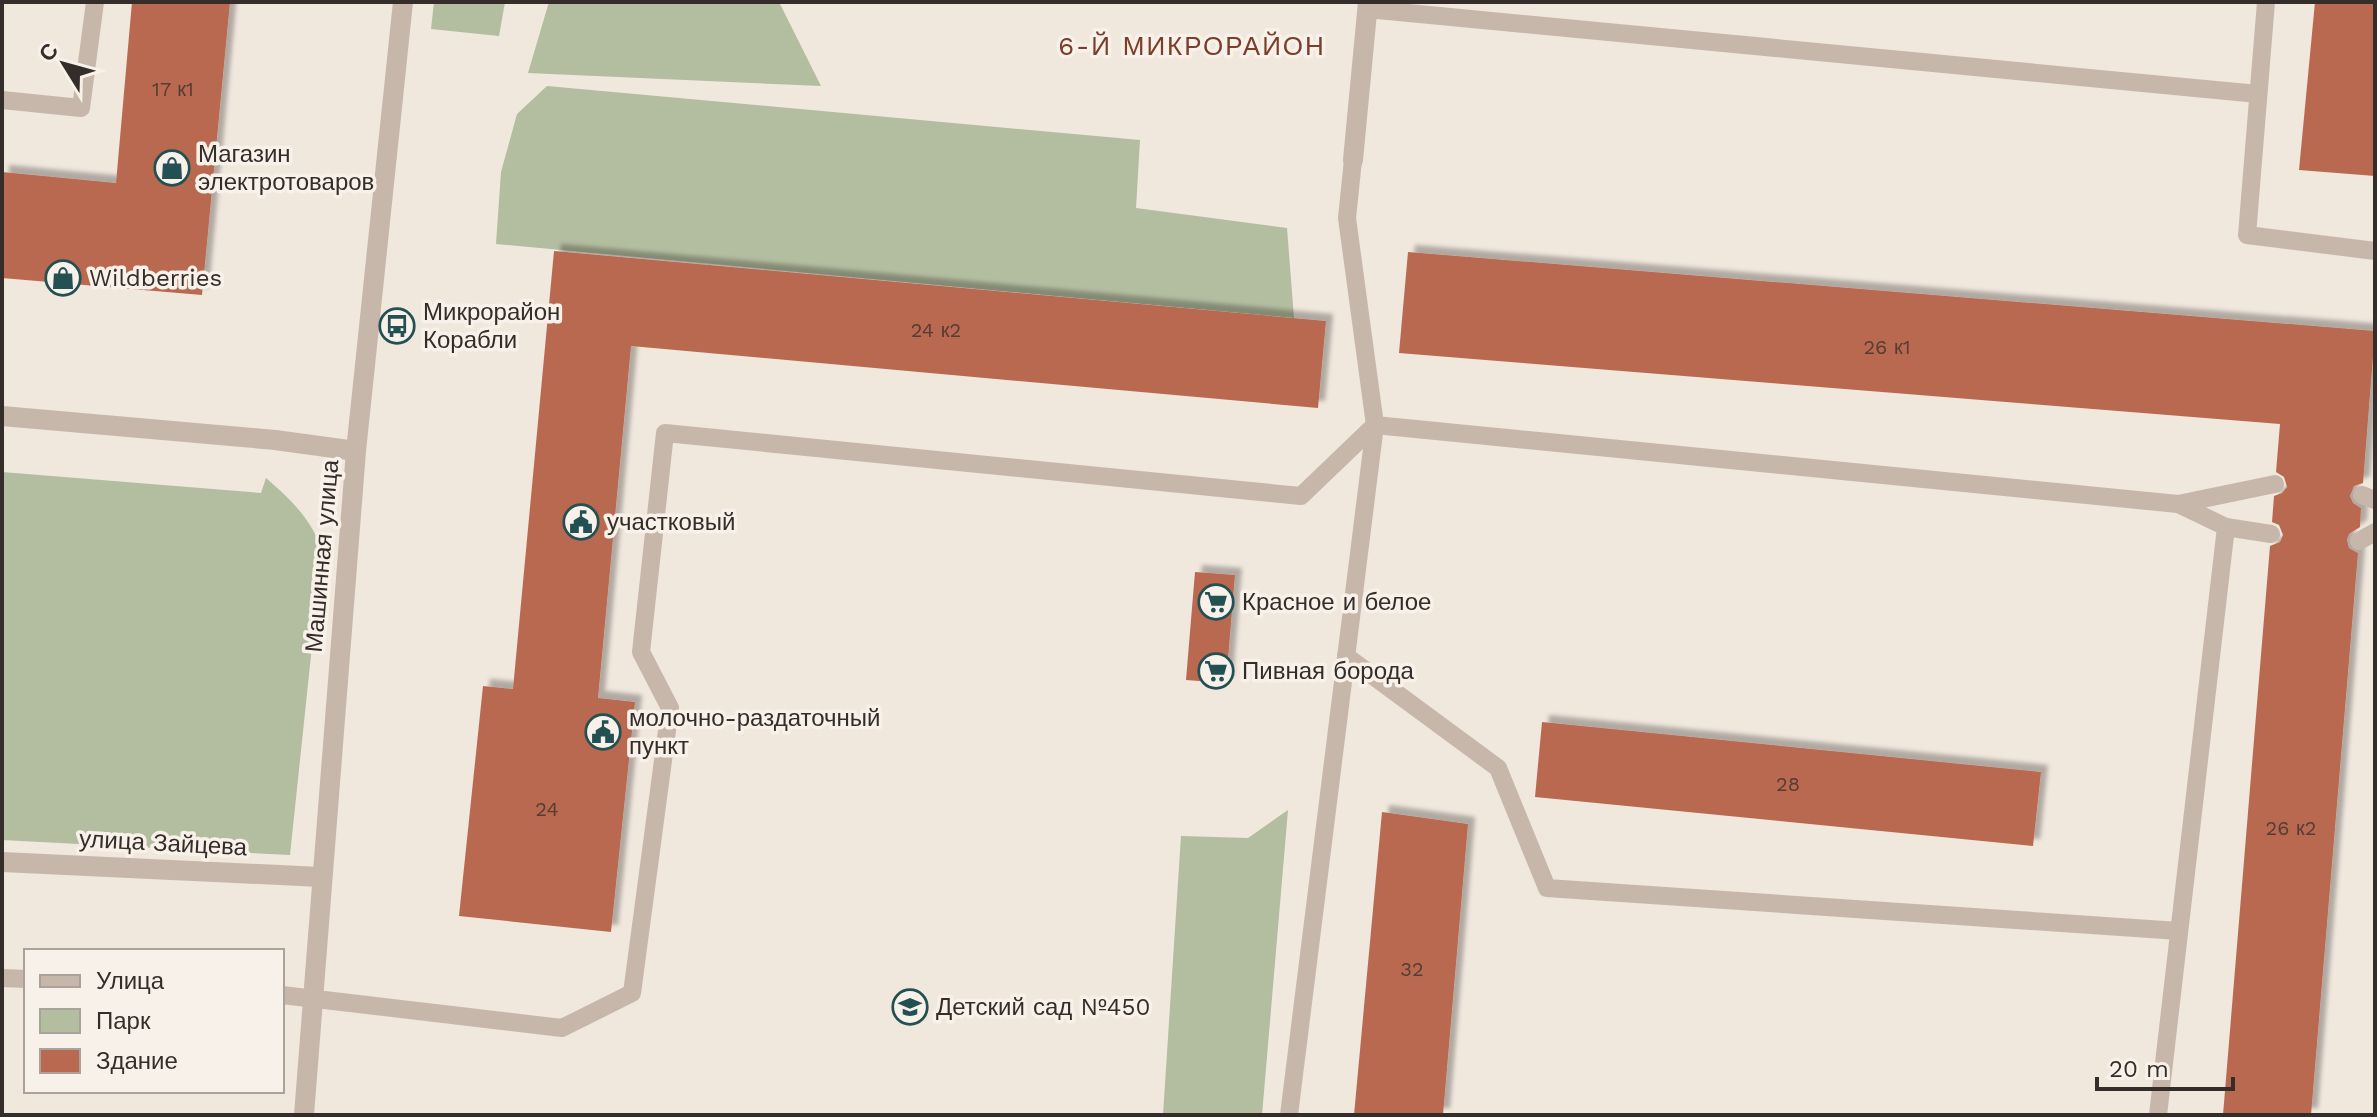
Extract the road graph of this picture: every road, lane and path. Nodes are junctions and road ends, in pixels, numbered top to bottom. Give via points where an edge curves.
1 (95, 2) edge
2 (403, 2) edge
3 (2266, 2) edge
4 (1368, 6) edge
5 (2258, 94) junction
6 (2, 100) edge
7 (1353, 160) joint
8 (2375, 251) edge
9 (2, 416) edge
10 (1375, 425) junction
11 (356, 451) junction
12 (2275, 484) dead end
13 (2178, 504) junction
14 (2226, 527) junction
15 (2271, 534) dead end
16 (1346, 656) junction
17 (2, 862) edge
18 (321, 877) junction
19 (2179, 931) junction
20 (2, 978) edge
21 (24, 979) edge
22 (284, 995) edge
23 (314, 997) junction
24 (304, 1115) edge
25 (1289, 1115) edge
26 (2158, 1115) edge

1 - 6 lane via 81,108
2 - 11 street, Машинная улица
3 - 5 lane
4 - 5 lane
4 - 7 street
5 - 8 lane via 2247,235
7 - 10 lane via 1347,218
9 - 11 street
10 - 13 lane
10 - 16 lane
10 - 23 lane via 1301,496 665,433 641,652 670,708 632,993 562,1028
11 - 18 street, Машинная улица
12 - 13 lane
13 - 14 lane
14 - 15 lane
14 - 19 lane
16 - 19 lane via 1498,768 1547,888
16 - 25 lane
17 - 18 street, улица Зайцева
18 - 23 street, Машинная улица
19 - 26 lane
20 - 21 lane
22 - 23 lane
23 - 24 street, Машинная улица

